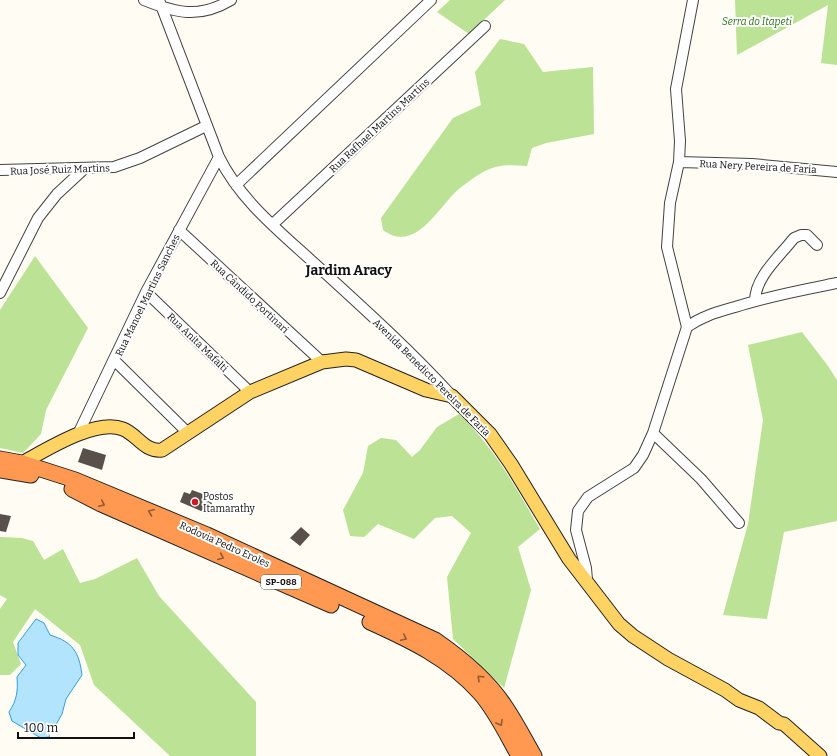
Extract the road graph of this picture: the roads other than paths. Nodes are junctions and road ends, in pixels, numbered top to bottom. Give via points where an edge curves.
1 (144, 0) edge
2 (231, 0) edge
3 (431, 0) edge
4 (693, 0) edge
5 (160, 3) edge
6 (485, 26) dead end
7 (206, 126) junction
8 (219, 157) junction
9 (679, 162) junction
10 (84, 169) junction
11 (0, 170) edge
12 (837, 172) edge
13 (236, 185) junction
14 (273, 224) junction
15 (179, 230) junction
16 (817, 245) dead end
17 (837, 283) edge
18 (146, 292) junction
19 (0, 293) edge
20 (755, 301) junction
21 (687, 327) junction
22 (114, 360) junction
23 (322, 362) junction
24 (250, 392) junction
25 (452, 396) junction
26 (187, 432) junction
27 (653, 433) junction
28 (78, 434) junction
29 (0, 459) edge
30 (22, 463) junction
31 (0, 470) edge
32 (739, 523) dead end
33 (186, 534) junction
34 (587, 580) junction
35 (778, 722) junction
36 (519, 756) edge
37 (534, 756) edge
38 (812, 756) edge
39 (820, 756) edge

1 - 5 street
2 - 5 street via 210,10 196,13
3 - 13 street
4 - 9 street via 676,89
5 - 7 street, Avenida Benedicto Pereira de Faria
6 - 14 street, Rua Rafhael Martins Martins
7 - 8 street, Avenida Benedicto Pereira de Faria
7 - 10 street, Rua José Ruiz Martins via 122,165 104,169
8 - 13 street, Avenida Benedicto Pereira de Faria
8 - 15 street, Rua Manoel Martins Sanches
9 - 12 street, Rua Nery Pereira de Faria via 752,164
9 - 21 street via 670,203 667,247
10 - 11 street, Rua José Ruiz Martins
10 - 19 street via 53,199 38,218
13 - 14 street, Avenida Benedicto Pereira de Faria via 254,208
14 - 25 street, Avenida Benedicto Pereira de Faria
15 - 18 street, Rua Manoel Martins Sanches
15 - 23 street, Rua Cândido Portinari
16 - 20 street via 807,235 794,238 763,277 755,292
17 - 20 street via 784,292
18 - 22 street, Rua Manoel Martins Sanches
18 - 24 street, Rua Anita Mafalti
20 - 21 street via 701,318
21 - 27 street
22 - 26 street
22 - 28 street, Rua Manoel Martins Sanches
23 - 24 main road
23 - 25 main road via 356,360 426,390
24 - 26 main road
25 - 34 main road, Avenida Benedicto Pereira de Faria via 490,434 569,559
26 - 28 main road via 162,450 151,450 123,429 112,426
27 - 32 street via 701,478
27 - 34 street via 634,468 588,497 578,511 576,530
28 - 30 main road
29 - 30 highway, Rodovia Pedro Eroles / SP-088
33 -> 30 highway, Rodovia Pedro Eroles / SP-088 via 75,480
31 -> 33 highway, Rodovia Pedro Eroles / SP-088 via 45,478 101,504
33 -> 36 highway, Rodovia Pedro Eroles / SP-088 via 402,636 428,651 462,676 481,694
37 -> 33 highway, Rodovia Pedro Eroles / SP-088 via 495,693 450,650 419,633
34 - 35 main road, Avenida Benedicto Pereira de Faria via 608,611 633,636 738,700 763,710
35 - 38 main road
35 - 39 main road, Avenida Benedicto Pereira de Faria via 784,724

